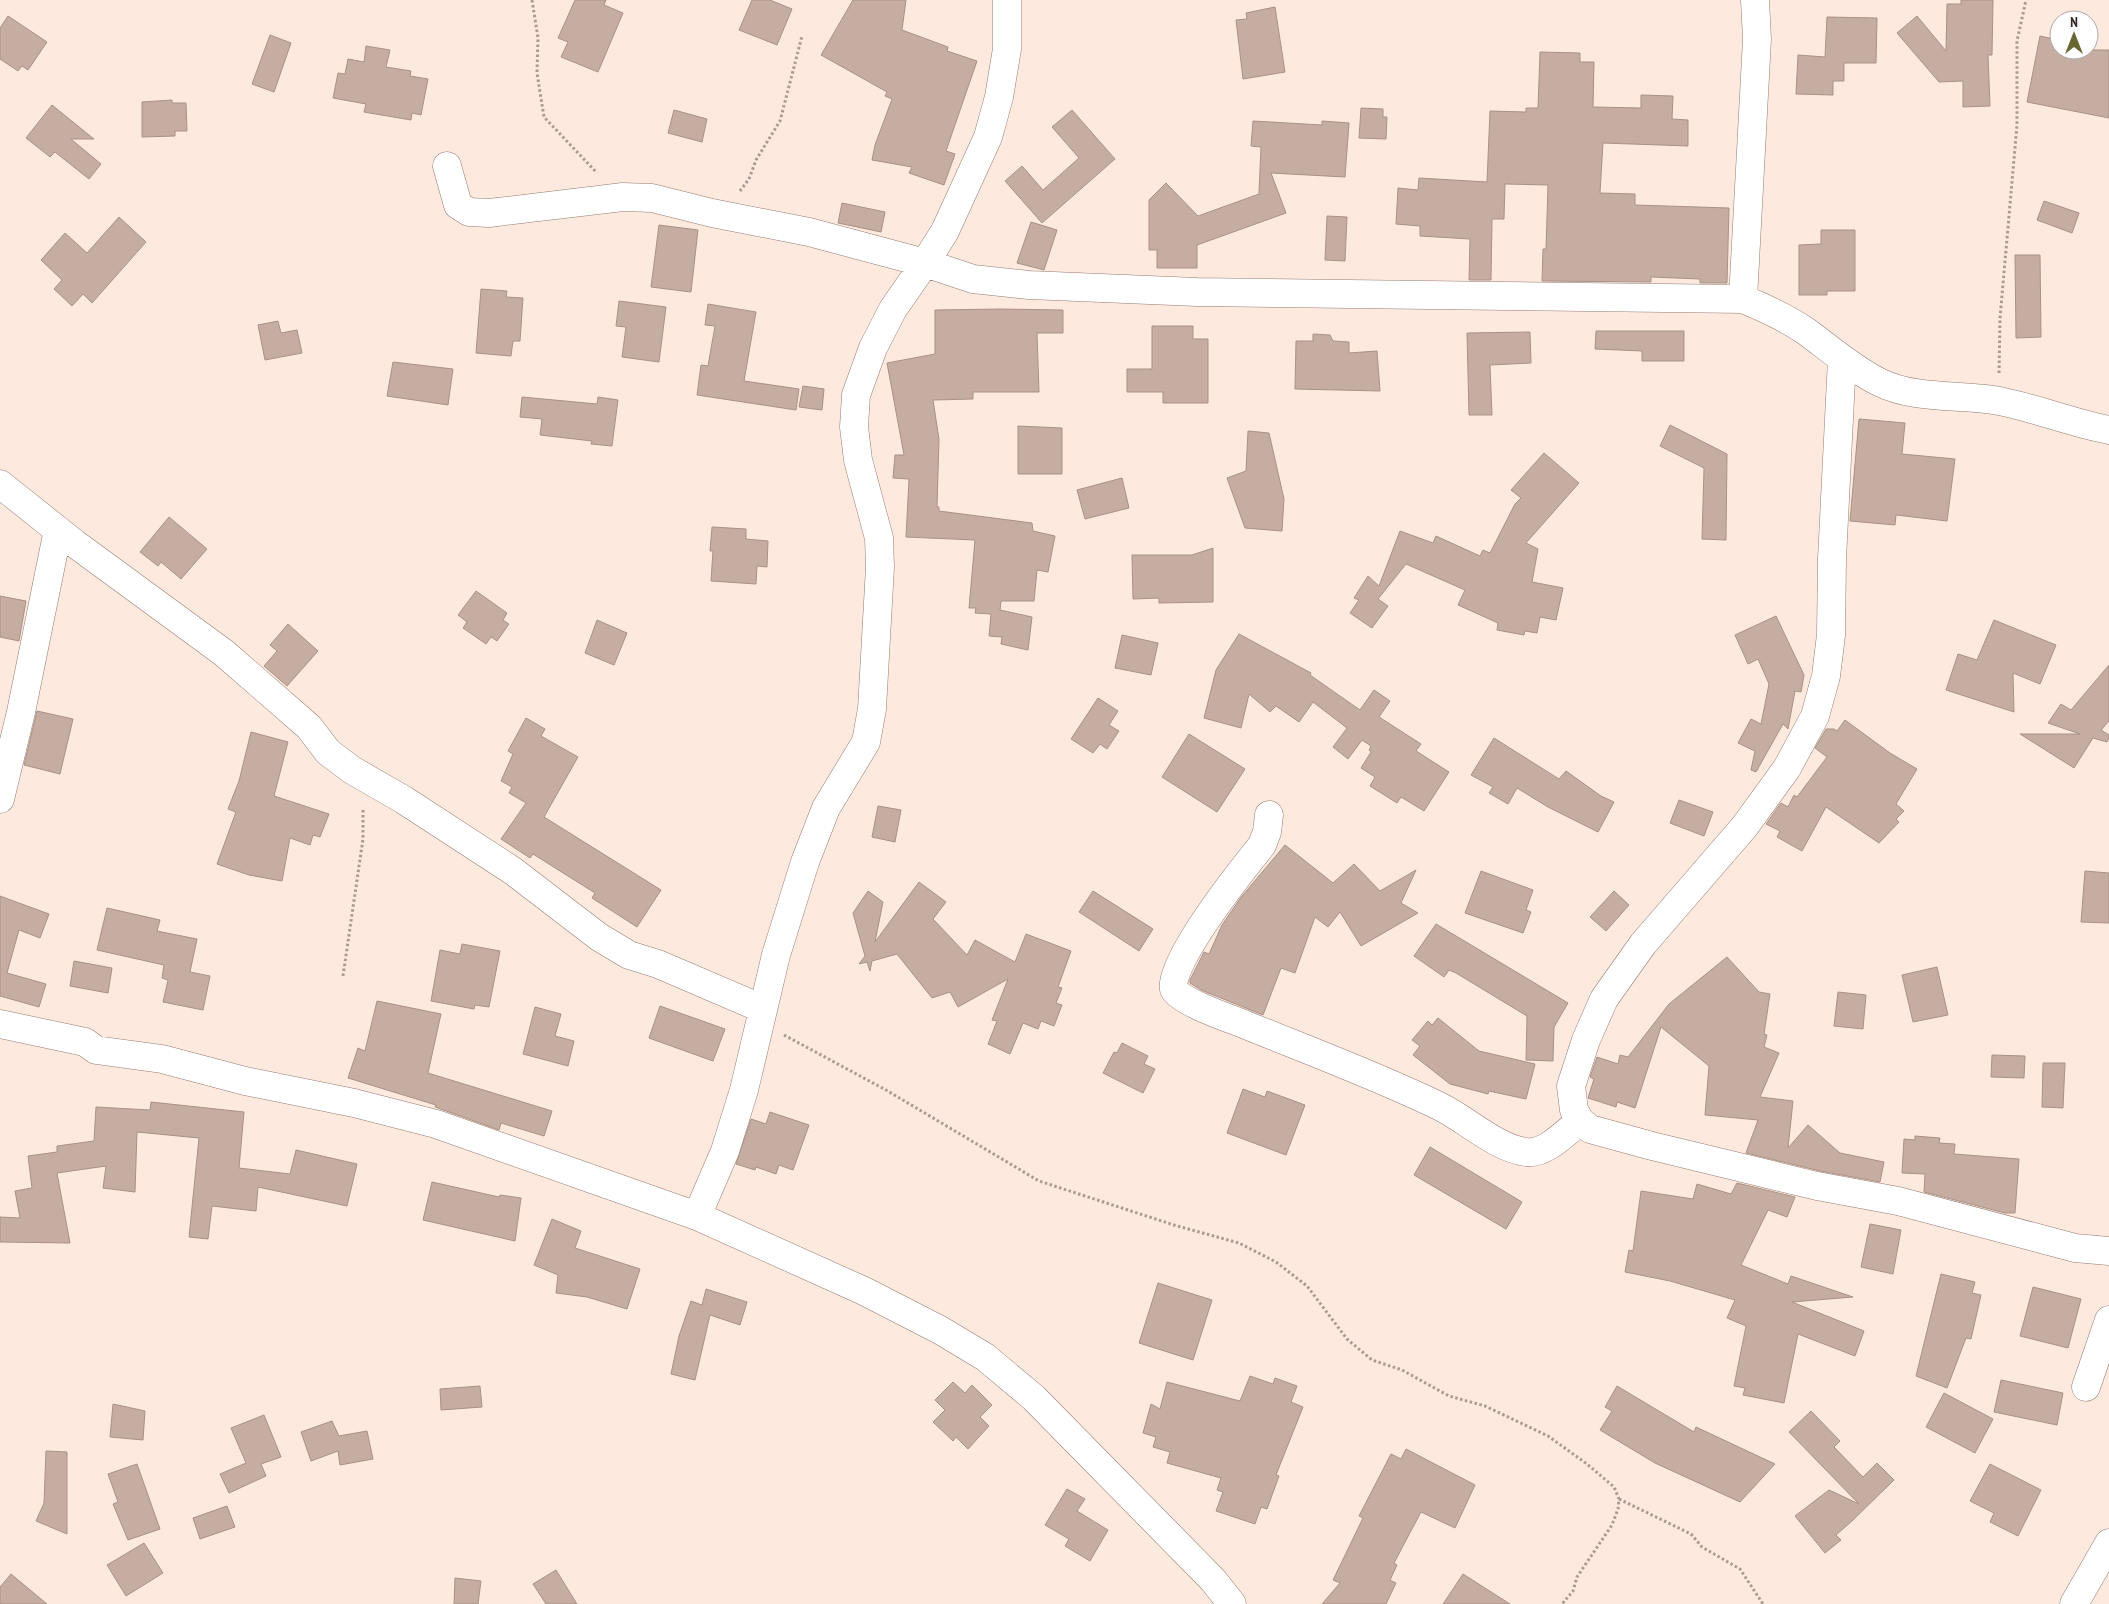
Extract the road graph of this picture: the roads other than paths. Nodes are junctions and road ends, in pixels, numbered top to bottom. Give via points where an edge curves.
1 (1007, 0) edge
2 (1755, 0) edge
3 (447, 166) dead end
4 (925, 264) junction
5 (1743, 299) junction
6 (1842, 359) junction
7 (2109, 430) edge
8 (0, 484) edge
9 (58, 530) junction
10 (0, 799) edge
11 (1269, 816) dead end
12 (762, 1016) junction
13 (0, 1024) edge
14 (1580, 1121) junction
15 (697, 1216) junction
16 (2109, 1251) edge
17 (2109, 1320) edge
18 (2086, 1387) dead end
19 (2109, 1543) edge
20 (1232, 1604) edge
21 (2074, 1604) edge

1 - 4 street via 1007,49 988,137 945,231
2 - 5 street via 1756,38
3 - 4 street via 458,205 469,212 489,213 623,197 652,198 722,216 809,232
4 - 5 street via 972,279 1039,286 1196,292
4 - 12 street via 893,309 873,348 856,395 854,427 858,460 879,538 872,708 866,742 826,808 805,862 776,955
5 - 6 street via 1798,326
6 - 7 street via 1880,382 1914,392 1999,401
6 - 14 street via 1831,635 1826,676 1815,716 1788,768 1745,826 1643,944 1604,999 1586,1040 1572,1086 1574,1110
8 - 9 street
9 - 10 street
9 - 12 street via 224,653 309,728 328,752 358,773 514,871 606,942
11 - 14 street via 1262,845 1199,929 1174,979 1174,989 1180,996 1402,1088 1503,1144 1527,1153 1543,1150
12 - 15 street via 726,1151
13 - 15 street via 85,1042 96,1050 162,1059 436,1124
14 - 16 street via 1590,1129 1725,1165 1898,1201 2075,1248
15 - 20 street via 864,1291 985,1357 1069,1432 1213,1580
17 - 18 street
19 - 21 street

